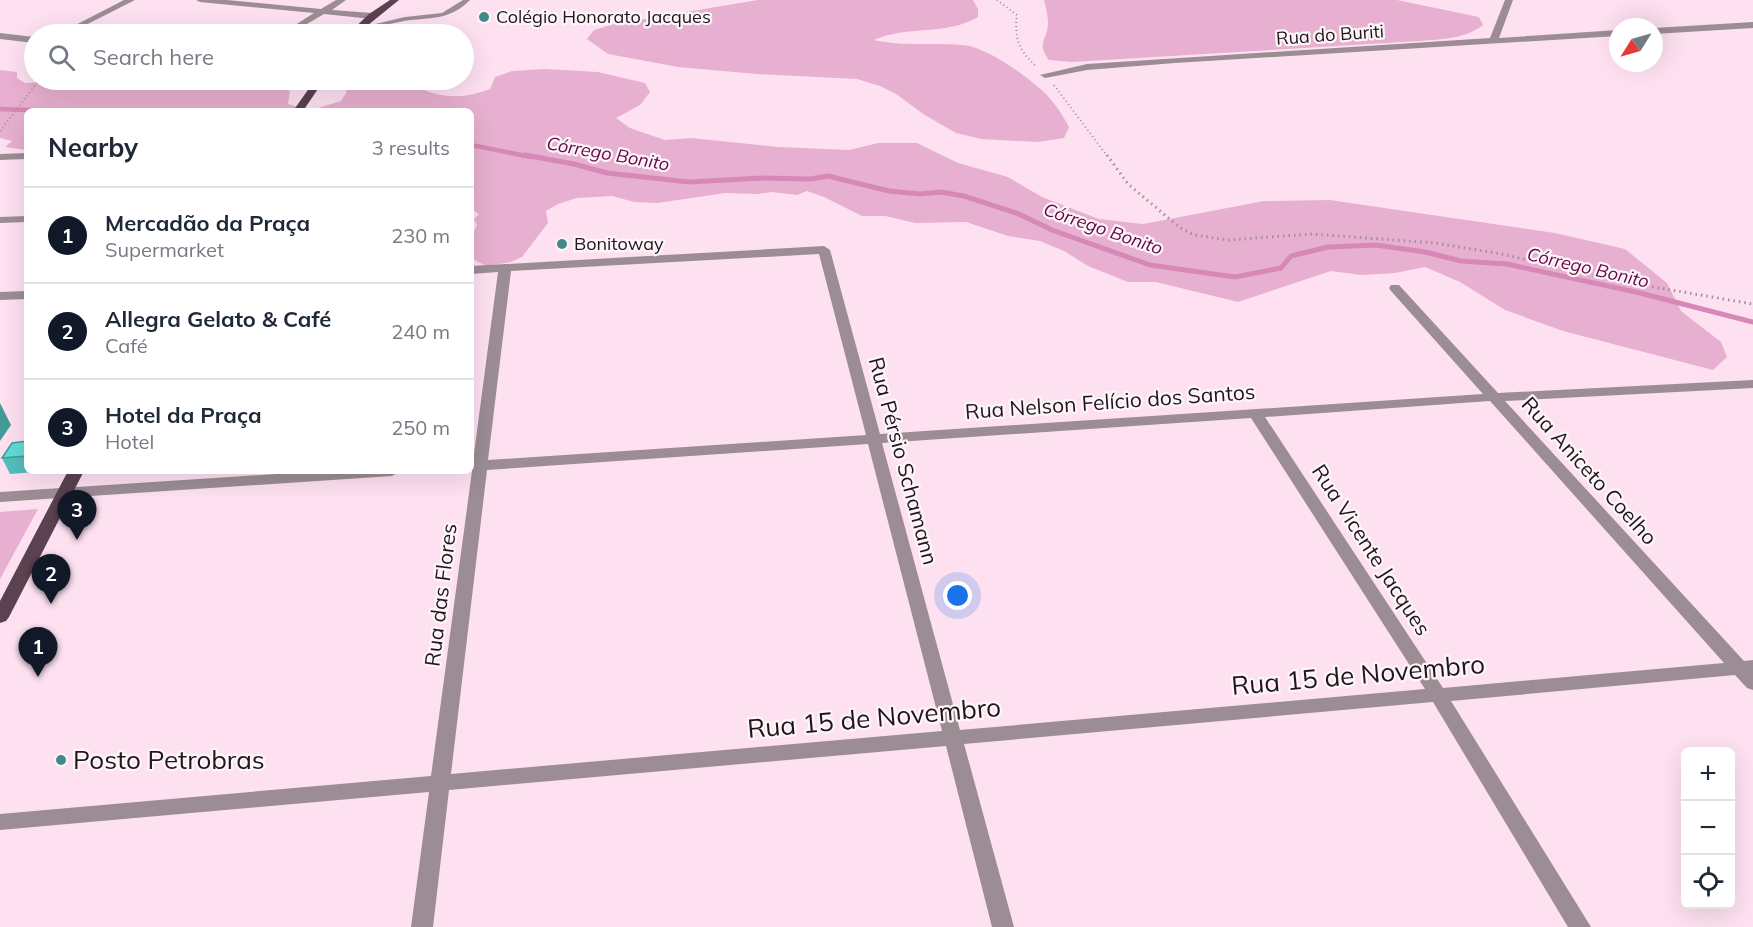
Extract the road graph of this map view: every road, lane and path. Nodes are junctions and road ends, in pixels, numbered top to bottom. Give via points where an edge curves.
1 (131, 0) edge
2 (200, 0) edge
3 (342, 0) edge
4 (395, 0) edge
5 (467, 0) edge
6 (997, 0) edge
7 (1509, 0) edge
8 (382, 9) junction
9 (323, 11) junction
10 (372, 16) junction
11 (408, 18) junction
12 (82, 24) edge
13 (302, 24) edge
14 (364, 24) edge
15 (385, 24) edge
16 (1753, 25) edge
17 (1663, 30) edge
18 (1609, 34) edge
19 (0, 36) edge
20 (24, 39) edge
21 (1494, 40) junction
22 (1046, 75) junction
23 (32, 90) edge
24 (312, 90) edge
25 (300, 108) edge
26 (0, 131) edge
27 (24, 156) edge
28 (0, 157) edge
29 (24, 219) edge
30 (0, 220) edge
31 (505, 268) junction
32 (474, 270) edge
33 (1395, 288) dead end
34 (24, 295) edge
35 (0, 296) edge
36 (1753, 304) edge
37 (1753, 384) edge
38 (1494, 397) junction
39 (1255, 413) junction
40 (874, 439) junction
41 (476, 465) edge
42 (74, 474) edge
43 (347, 474) edge
44 (64, 493) junction
45 (0, 497) edge
46 (0, 617) edge
47 (1746, 668) edge
48 (1753, 683) edge
49 (1438, 695) junction
50 (953, 738) junction
51 (440, 783) junction
52 (0, 822) edge
53 (422, 927) edge
54 (1002, 927) edge
55 (1580, 927) edge

1 - 12 street
2 - 9 street
3 - 9 street
4 - 8 main road
5 - 11 lane via 441,17
6 - 22 path via 1017,15 1013,38 1023,54
7 - 21 street
8 - 10 main road
8 - 11 lane
9 - 10 street
9 - 13 street
10 - 14 main road
11 - 15 lane
16 - 17 street
18 - 21 street, Rua do Buriti
19 - 20 street
21 - 22 street, Rua do Buriti via 1175,60 1087,67
22 - 36 path via 1128,184 1194,235 1228,240 1312,234 1435,243
23 - 26 path
24 - 25 main road
27 - 28 street
29 - 30 street
31 - 32 street
31 - 40 street, Rua Pérsio Schamann via 824,250
31 - 41 street, Rua das Flores
33 - 38 street, Rua Aniceto Coelho
34 - 35 street
37 - 38 street, Rua Nelson Felício dos Santos
38 - 39 street, Rua Nelson Felício dos Santos
38 - 47 street, Rua Aniceto Coelho
39 - 40 street, Rua Nelson Felício dos Santos
39 - 49 street, Rua Vicente Jacques
40 - 41 street, Rua Nelson Felício dos Santos
40 - 50 street, Rua Pérsio Schamann
41 - 51 street, Rua das Flores
42 - 44 main road
43 - 44 street
44 - 45 street
44 - 46 main road
47 - 48 street, Rua Aniceto Coelho
47 - 49 street, Rua 15 de Novembro
49 - 50 street, Rua 15 de Novembro
49 - 55 street, Rua Vicente Jacques
50 - 51 street, Rua 15 de Novembro
50 - 54 street, Rua Pérsio Schamann
51 - 52 street, Rua 15 de Novembro
51 - 53 street, Rua das Flores

